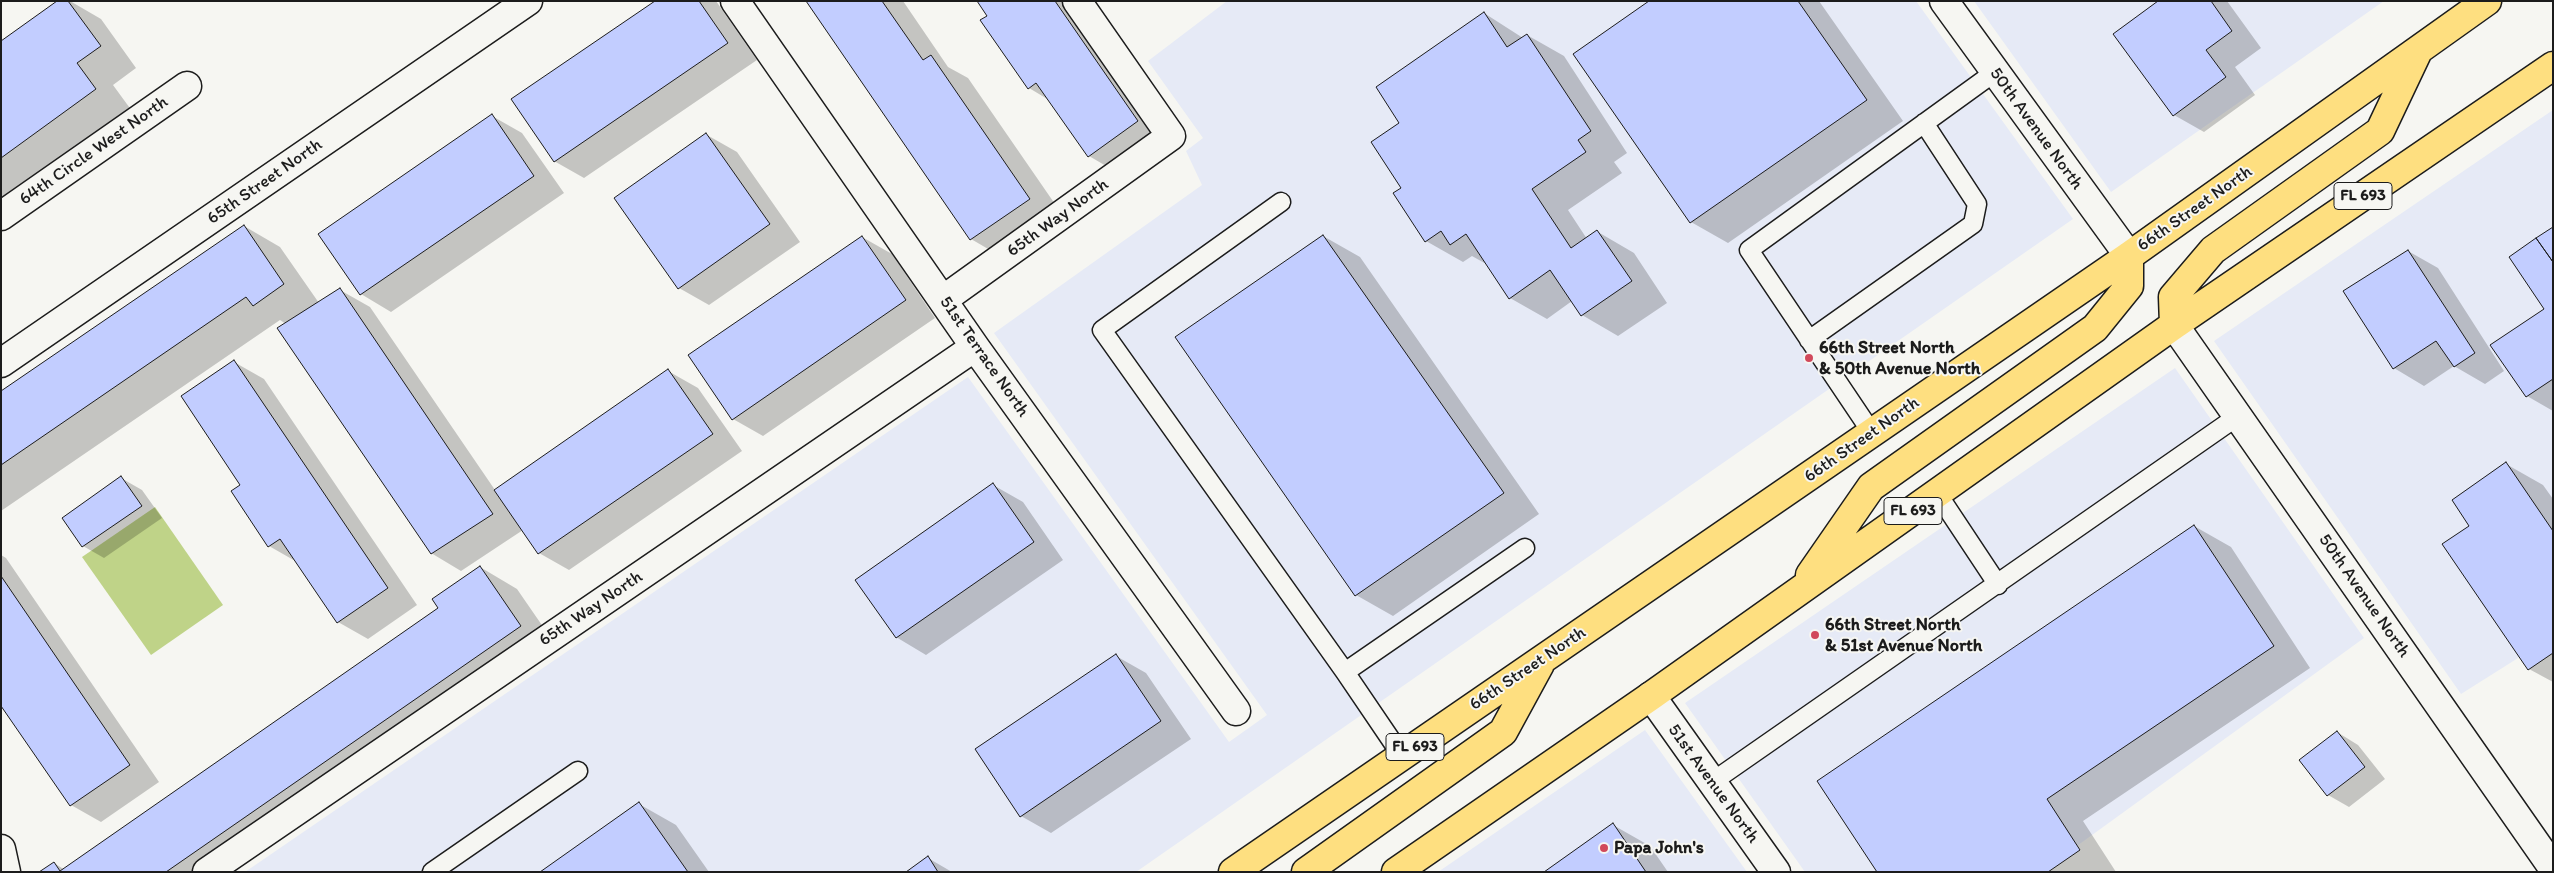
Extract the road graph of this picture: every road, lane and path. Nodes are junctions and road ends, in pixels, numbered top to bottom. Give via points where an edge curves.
1 (528, 1) edge
2 (735, 1) edge
3 (1077, 1) edge
4 (1944, 1) edge
5 (2487, 1) edge
6 (2419, 50) junction
7 (2553, 66) edge
8 (1995, 72) junction
9 (187, 86) dead end
10 (1924, 124) junction
11 (1281, 202) dead end
12 (1, 216) edge
13 (2128, 256) junction
14 (944, 300) junction
15 (2174, 325) junction
16 (1809, 340) junction
17 (974, 347) junction
18 (1, 363) edge
19 (2238, 416) junction
20 (1872, 433) junction
21 (1937, 494) junction
22 (1525, 548) dead end
23 (1998, 585) junction
24 (1798, 592) junction
25 (1543, 658) junction
26 (1345, 672) junction
27 (1651, 696) junction
28 (1236, 712) dead end
29 (1402, 756) junction
30 (578, 771) dead end
31 (1712, 782) junction
32 (1, 849) edge
33 (2553, 868) edge
34 (6, 872) edge
35 (207, 872) edge
36 (432, 872) edge
37 (1233, 872) edge
38 (1306, 872) edge
39 (1396, 872) edge
40 (1776, 872) edge

1 - 18 street, 65th Street North
2 - 14 street, 51st Terrace North
3 - 14 street, 65th Way North via 1172,136
4 - 8 street, 50th Avenue North
5 - 6 main road, 66th Street North / FL 693
6 - 13 main road, 66th Street North / FL 693
6 - 15 main road via 2380,131 2213,250 2173,297
7 - 15 main road, FL 693
8 - 10 lane
8 - 13 street, 50th Avenue North
9 - 12 street, 64th Circle West North
10 - 16 lane via 1976,204 1973,224
10 - 16 lane via 1749,250
11 - 26 lane via 1102,330
13 - 20 main road, 66th Street North / FL 693
13 - 24 main road via 2129,286 2095,328 1871,487
14 - 17 street, 51st Terrace North
15 - 19 street, 50th Avenue North
15 - 21 main road, FL 693
16 - 20 lane
17 - 28 street, 51st Terrace North
17 - 35 street, 65th Way North
19 - 23 lane
19 - 33 street, 50th Avenue North
20 - 25 main road, 66th Street North / FL 693
21 - 23 lane
21 - 24 main road, FL 693
22 - 26 lane
23 - 31 lane
24 - 27 main road, FL 693
25 - 29 main road, 66th Street North / FL 693
25 - 38 main road via 1503,732
26 - 29 lane
27 - 31 street, 51st Avenue North
27 - 39 main road, FL 693
29 - 37 main road, 66th Street North / FL 693
30 - 36 lane
31 - 40 street, 51st Avenue North
32 - 34 street

